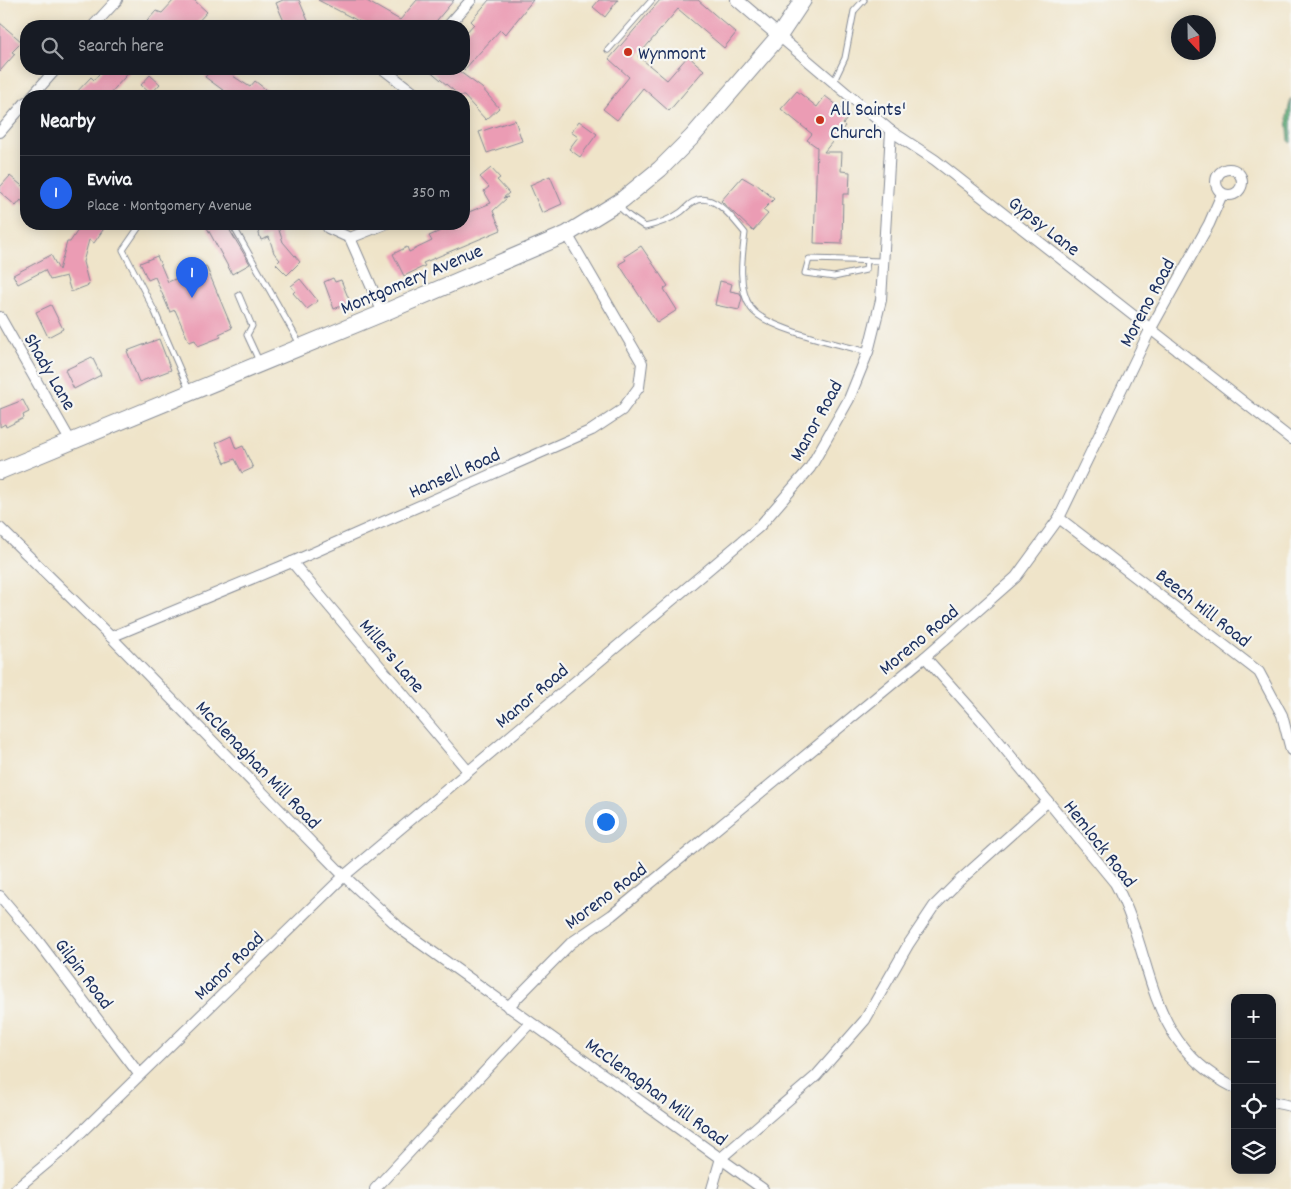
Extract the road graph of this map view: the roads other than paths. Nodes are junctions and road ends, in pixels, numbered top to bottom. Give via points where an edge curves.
1 (116, 0) edge
2 (471, 0) edge
3 (652, 0) edge
4 (737, 0) edge
5 (803, 0) edge
6 (864, 0) edge
7 (98, 20) edge
8 (453, 20) edge
9 (779, 36) junction
10 (608, 50) dead end
11 (51, 75) edge
12 (391, 75) edge
13 (834, 81) junction
14 (37, 90) edge
15 (410, 90) edge
16 (20, 109) edge
17 (891, 131) junction
18 (0, 132) edge
19 (1222, 194) dead end
20 (616, 204) junction
21 (137, 230) edge
22 (235, 230) edge
23 (332, 230) edge
24 (370, 230) edge
25 (567, 234) junction
26 (350, 238) junction
27 (867, 260) junction
28 (884, 261) junction
29 (239, 296) dead end
30 (383, 313) junction
31 (0, 317) edge
32 (1150, 330) junction
33 (302, 347) junction
34 (868, 352) junction
35 (261, 364) junction
36 (190, 393) junction
37 (1291, 439) edge
38 (71, 442) junction
39 (0, 471) edge
40 (1059, 518) junction
41 (0, 528) edge
42 (292, 562) junction
43 (111, 637) junction
44 (925, 657) junction
45 (1291, 750) edge
46 (468, 771) junction
47 (1047, 802) junction
48 (344, 876) junction
49 (0, 896) edge
50 (508, 1006) junction
51 (530, 1023) junction
52 (139, 1074) junction
53 (1231, 1085) edge
54 (1276, 1103) edge
55 (1291, 1106) edge
56 (721, 1158) junction
57 (16, 1189) edge
58 (375, 1189) edge
59 (712, 1189) edge
60 (763, 1189) edge

1 - 7 street
2 - 8 street
3 - 10 lane
4 - 9 street
5 - 9 main road, Montgomery Avenue
6 - 13 lane via 854,11 845,58
9 - 13 street, Gypsy Lane
9 - 20 main road, Montgomery Avenue via 692,137
11 - 14 street
12 - 15 street
13 - 17 street, Gypsy Lane
16 - 18 street
17 - 28 street, Manor Road
17 - 32 street, Gypsy Lane via 935,160
19 - 32 street, Moreno Road via 1209,224
20 - 25 main road, Montgomery Avenue
20 - 34 lane via 645,227 661,224 694,201 708,200 728,212 745,233 742,277 750,306 758,317 807,336
21 - 36 lane via 123,250 156,312
22 - 33 lane
23 - 26 street
24 - 26 street
25 - 30 main road, Montgomery Avenue
25 - 42 street, Hansell Road via 642,363 639,387 622,410 592,430
26 - 30 street
27 - 27 lane via 809,259 805,273 834,277 866,270
27 - 28 lane
28 - 34 street, Manor Road via 881,300
29 - 35 lane via 252,326 247,335
30 - 33 main road, Montgomery Avenue
31 - 38 street, Shady Lane
32 - 37 street, Gypsy Lane
32 - 40 street, Moreno Road
33 - 35 main road, Montgomery Avenue
34 - 46 street, Manor Road via 849,399 810,468 760,527
35 - 36 main road, Montgomery Avenue
36 - 38 main road, Montgomery Avenue
38 - 39 main road, Montgomery Avenue
40 - 44 street, Moreno Road via 1016,577
40 - 45 street, Beech Hill Road via 1259,672 1282,716
41 - 43 street, McClenaghan Mill Road
42 - 43 street, Hansell Road
42 - 46 street, Millers Lane
43 - 48 street, McClenaghan Mill Road
44 - 47 street, Hemlock Road
44 - 50 street, Moreno Road via 612,915 571,943
46 - 48 street, Manor Road
47 - 53 street, Hemlock Road via 1115,883 1126,904 1159,1009 1174,1036 1197,1063
47 - 56 street via 934,906 865,1020 816,1076
48 - 50 street, McClenaghan Mill Road via 402,930
48 - 52 street, Manor Road
49 - 52 street, Gilpin Road
50 - 51 street, McClenaghan Mill Road
51 - 56 street, McClenaghan Mill Road
51 - 58 street
52 - 57 street, Manor Road via 64,1149
54 - 55 street
56 - 59 street
56 - 60 street, McClenaghan Mill Road

